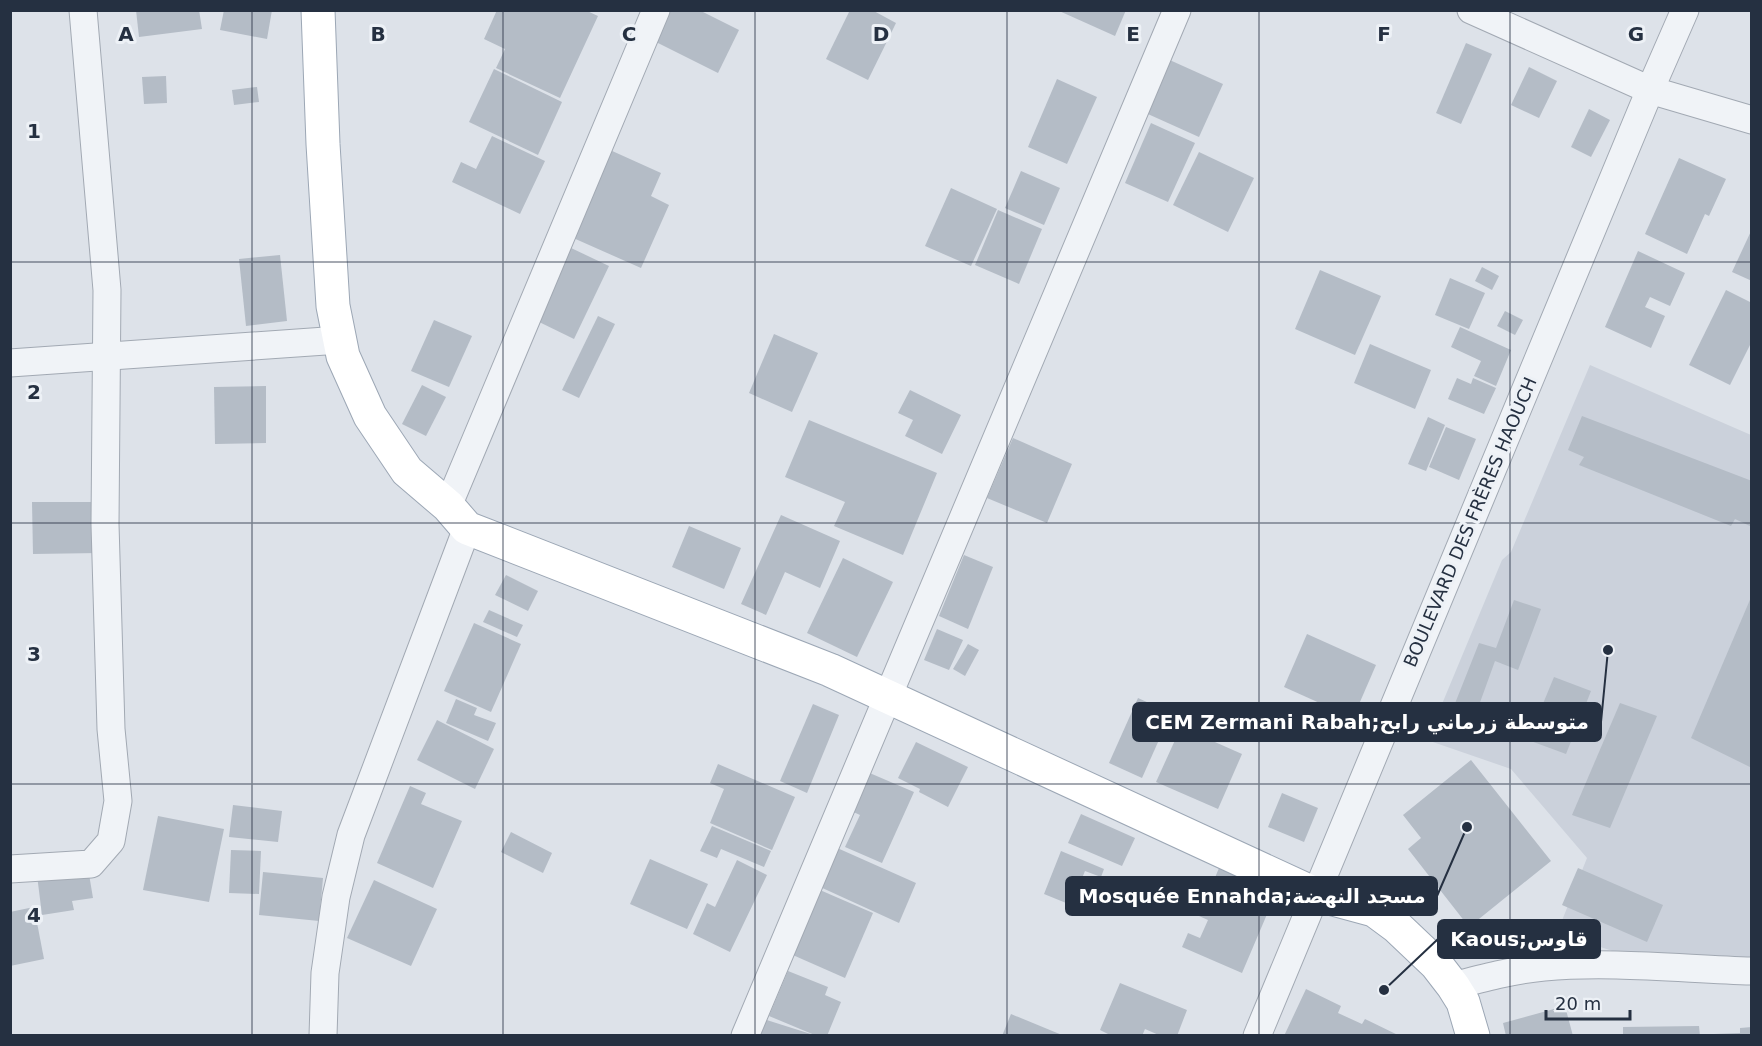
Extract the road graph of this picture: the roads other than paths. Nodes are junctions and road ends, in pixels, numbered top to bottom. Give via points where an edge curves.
1 (83, 10) edge
2 (318, 10) edge
3 (656, 10) edge
4 (1177, 10) edge
5 (1471, 10) edge
6 (1685, 10) edge
7 (1650, 90) junction
8 (1752, 120) edge
9 (340, 340) junction
10 (105, 356) junction
11 (10, 363) edge
12 (457, 517) junction
13 (887, 696) junction
14 (10, 869) edge
15 (1315, 894) junction
16 (1752, 971) edge
17 (1453, 986) junction
18 (323, 1035) edge
19 (745, 1035) edge
20 (1257, 1035) edge
21 (1473, 1035) edge

1 - 10 street via 107,290
2 - 9 main road via 333,306
3 - 12 street
4 - 13 street
5 - 7 street
6 - 7 street, BOULEVARD DES FRÈRES HAOUCH
7 - 8 street
7 - 15 street, BOULEVARD DES FRÈRES HAOUCH
9 - 10 street
9 - 12 main road via 343,356 370,416 407,471
10 - 11 street
10 - 14 street via 105,524 111,729 118,801 111,841 91,864
12 - 13 main road
12 - 18 street via 351,835 336,897 325,973
13 - 15 main road
13 - 19 street
15 - 17 main road via 1374,910 1418,946
15 - 20 street, BOULEVARD DES FRÈRES HAOUCH
16 - 17 street via 1573,966 1510,972
17 - 21 main road via 1463,1002

